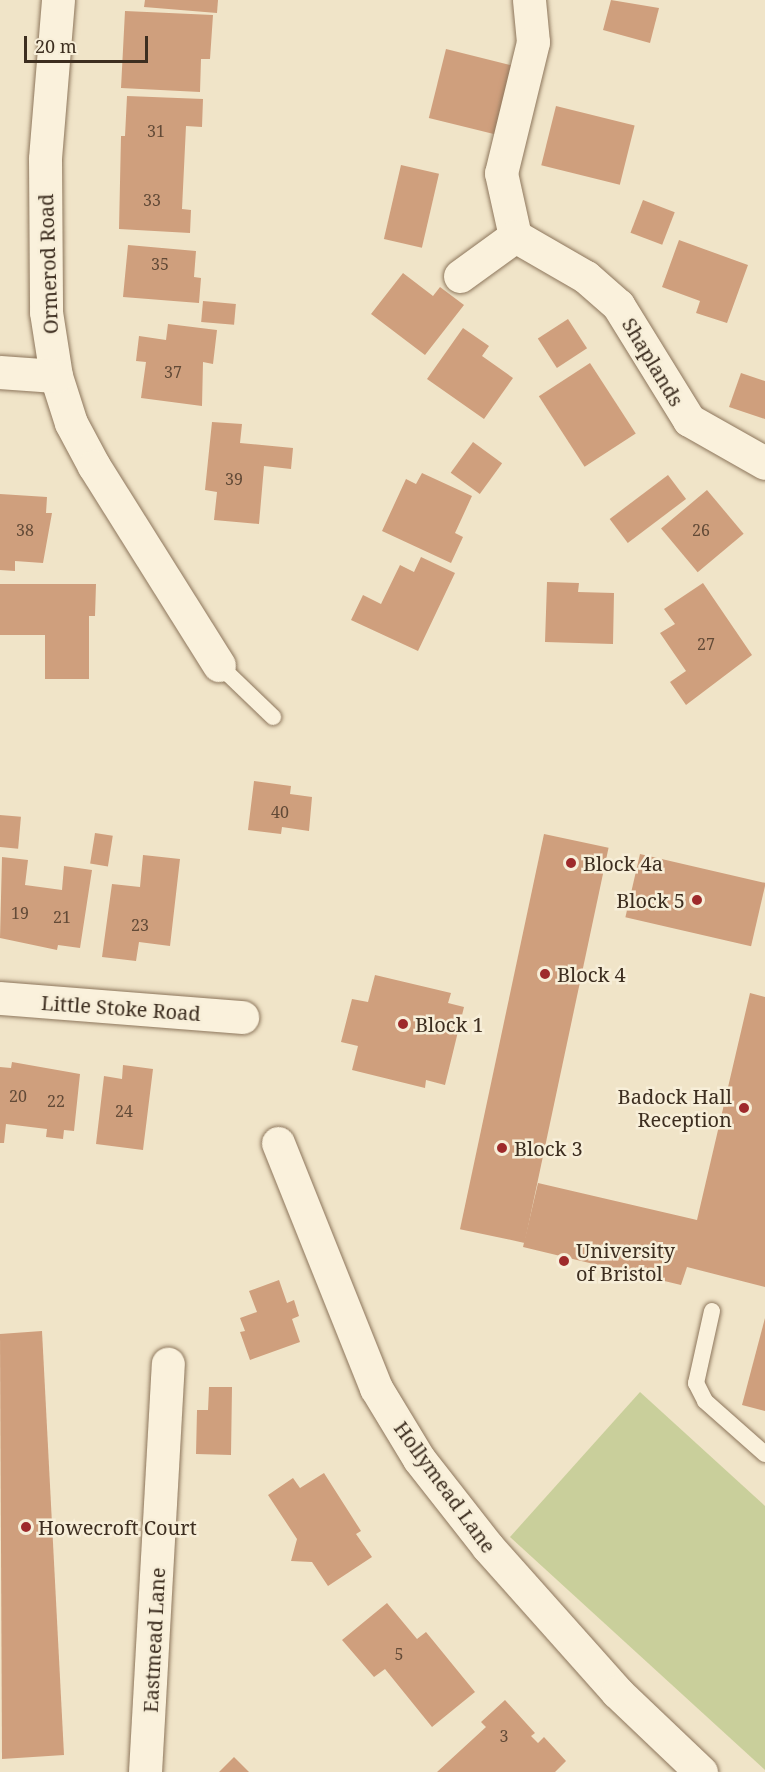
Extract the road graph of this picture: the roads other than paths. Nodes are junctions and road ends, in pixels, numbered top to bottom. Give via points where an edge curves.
1 (58, 0) edge
2 (529, 0) edge
3 (515, 236) junction
4 (460, 276) dead end
5 (0, 372) edge
6 (56, 376) junction
7 (765, 463) edge
8 (219, 665) joint
9 (273, 717) dead end
10 (0, 998) edge
11 (242, 1017) dead end
12 (278, 1143) dead end
13 (712, 1311) dead end
14 (168, 1364) dead end
15 (765, 1454) edge
16 (145, 1772) edge
17 (701, 1772) edge

1 - 6 street, Ormerod Road via 45,159 46,312
2 - 3 street via 533,42 501,173
3 - 4 street
3 - 7 street, Shaplands via 586,277 618,305 689,420
5 - 6 street
6 - 8 street, Ormerod Road via 71,423 94,466
8 - 9 lane
10 - 11 street, Little Stoke Road
12 - 17 street, Hollymead Lane via 376,1388 419,1459 488,1547 617,1692
13 - 15 lane via 696,1383 705,1401
14 - 16 street, Eastmead Lane

